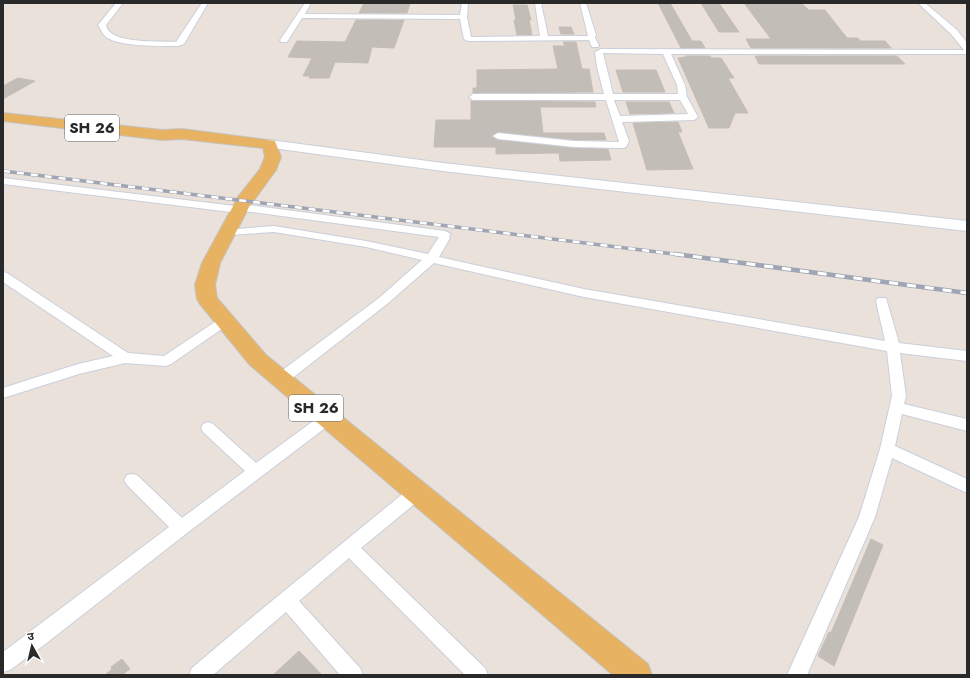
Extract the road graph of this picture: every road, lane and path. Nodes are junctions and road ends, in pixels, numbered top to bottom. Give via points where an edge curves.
1 (120, 3) edge
2 (205, 3) edge
3 (308, 3) edge
4 (465, 3) edge
5 (538, 3) edge
6 (583, 3) edge
7 (921, 3) edge
8 (301, 16) junction
9 (463, 17) junction
10 (954, 32) junction
11 (967, 32) edge
12 (544, 37) junction
13 (591, 38) junction
14 (284, 40) dead end
15 (967, 48) edge
16 (601, 51) junction
17 (666, 52) junction
18 (967, 52) edge
19 (473, 97) dead end
20 (609, 97) junction
21 (683, 97) junction
22 (3, 112) edge
23 (3, 117) edge
24 (618, 119) junction
25 (182, 134) junction
26 (498, 136) dead end
27 (270, 144) junction
28 (3, 181) edge
29 (240, 209) junction
30 (967, 226) edge
31 (228, 232) junction
32 (432, 258) junction
33 (3, 276) edge
34 (882, 301) dead end
35 (225, 321) junction
36 (893, 347) junction
37 (967, 356) edge
38 (125, 358) junction
39 (281, 379) junction
40 (3, 394) edge
41 (896, 407) junction
42 (328, 418) junction
43 (967, 425) edge
44 (208, 428) dead end
45 (887, 450) junction
46 (256, 472) junction
47 (132, 480) dead end
48 (967, 486) edge
49 (417, 492) junction
50 (181, 528) junction
51 (350, 548) junction
52 (287, 600) junction
53 (3, 663) edge
54 (199, 675) edge
55 (353, 675) edge
56 (478, 675) edge
57 (637, 675) edge
58 (797, 675) edge

1 - 2 street via 102,25 107,34 118,39 145,43 178,44
3 - 8 street
4 - 9 street
5 - 12 street
6 - 13 street
7 - 10 street
8 - 9 street
8 - 14 street
9 - 12 street via 468,39
10 - 11 street
10 - 15 street
12 - 13 street
13 - 16 street
16 - 17 street
16 - 20 street via 601,67
17 - 18 street
17 - 21 street via 681,85
19 - 20 street
20 - 21 street
20 - 24 street
21 - 24 street via 694,117
22 - 25 main road via 176,131
23 - 25 main road, SH 26 via 162,135
24 - 26 street via 623,145 574,144
25 - 27 main road, SH 26
27 - 29 main road, SH 26 via 273,157 268,170 246,197
27 - 30 street via 443,167
28 - 29 street
29 - 31 main road, SH 26
29 - 32 street via 444,236
31 - 32 street via 274,229
31 - 35 main road, SH 26 via 211,263 205,285 207,299
32 - 36 street via 584,293
32 - 39 street via 383,301
33 - 38 street
34 - 36 street
35 - 38 street via 166,361
35 - 39 main road, SH 26 via 258,360
36 - 37 street
36 - 41 street via 899,396
38 - 40 street via 78,369
39 - 42 main road, SH 26
41 - 43 street
41 - 45 street
42 - 46 street
42 - 49 main road, SH 26
44 - 46 street
45 - 48 street
45 - 58 street via 867,517
46 - 50 street
47 - 50 street
49 - 51 street
49 - 57 main road, SH 26
50 - 53 street
51 - 52 street
51 - 56 street
52 - 54 street
52 - 55 street

